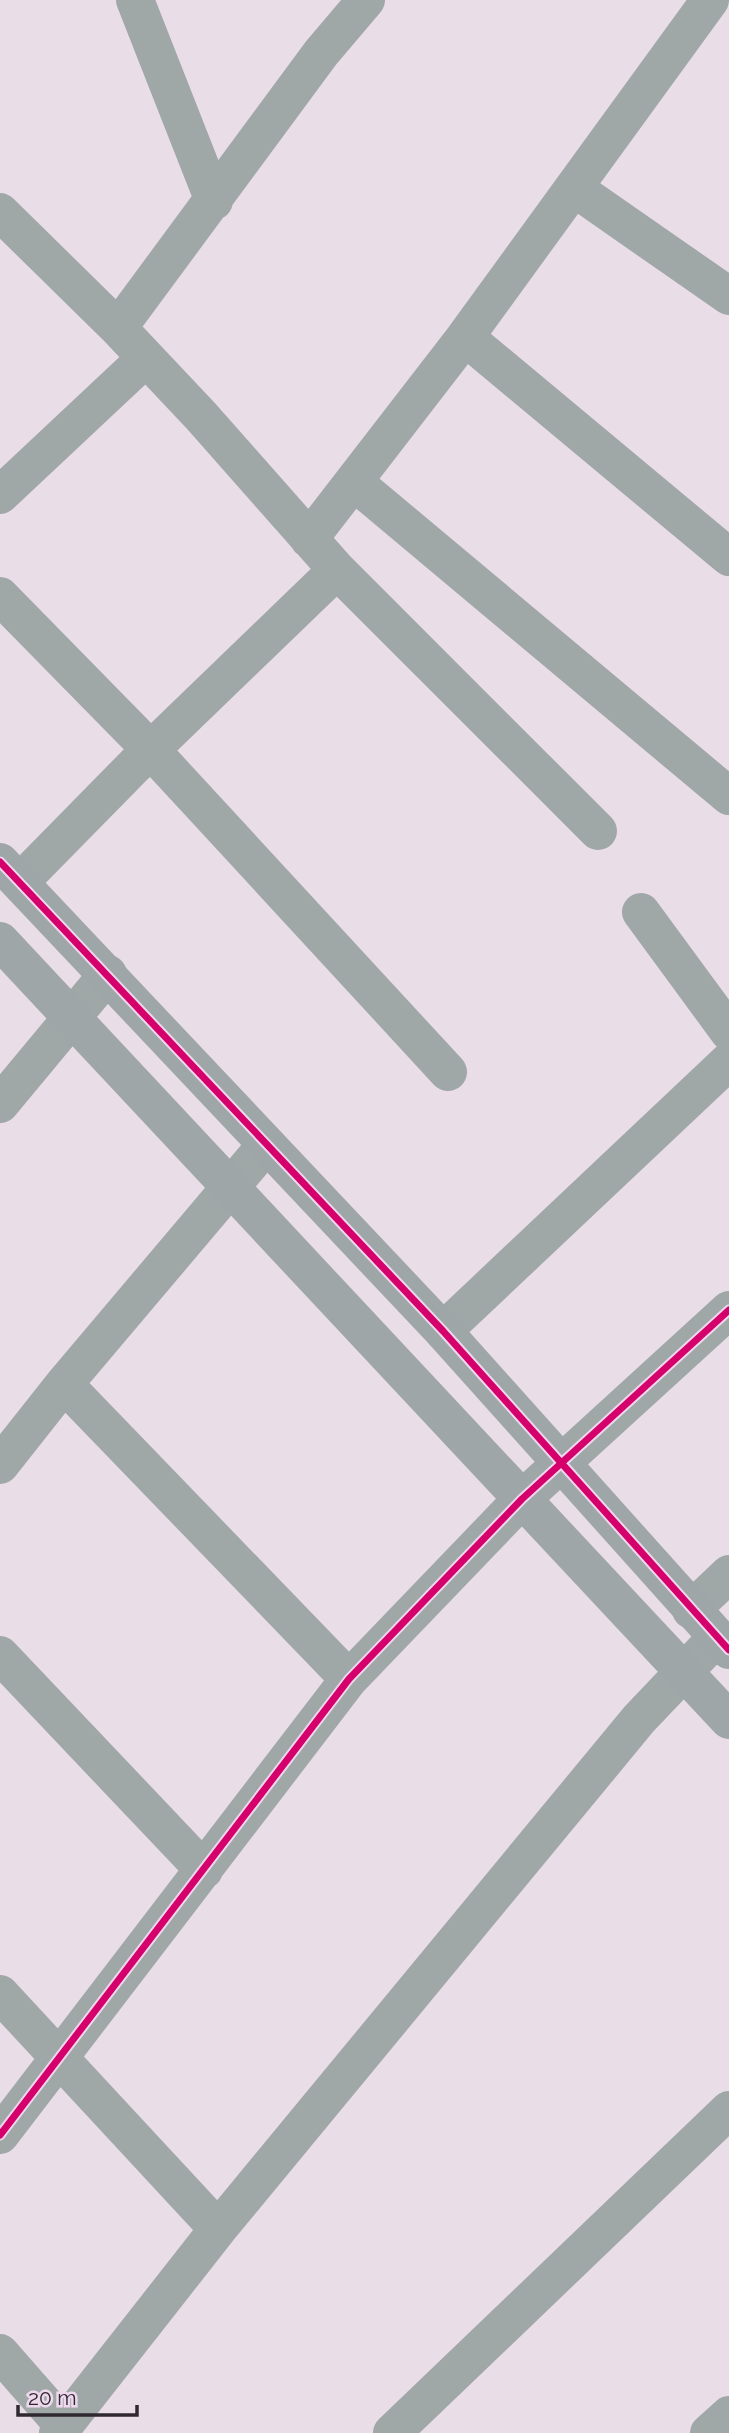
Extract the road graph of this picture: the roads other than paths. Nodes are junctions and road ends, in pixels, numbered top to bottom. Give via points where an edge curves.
1 (135, 0) edge
2 (366, 0) edge
3 (710, 0) edge
4 (719, 0) edge
5 (729, 8) edge
6 (574, 188) junction
7 (214, 201) junction
8 (0, 212) edge
9 (729, 296) edge
10 (118, 328) junction
11 (466, 337) junction
12 (146, 358) junction
13 (354, 482) junction
14 (0, 495) edge
15 (309, 539) junction
16 (729, 557) edge
17 (337, 570) junction
18 (0, 596) edge
19 (151, 750) junction
20 (729, 796) edge
21 (598, 831) dead end
22 (10, 872) edge
23 (641, 912) dead end
24 (0, 941) edge
25 (108, 974) junction
26 (72, 1017) junction
27 (729, 1032) edge
28 (729, 1061) edge
29 (448, 1072) dead end
30 (0, 1104) edge
31 (266, 1145) junction
32 (230, 1188) junction
33 (729, 1310) edge
34 (443, 1331) junction
35 (64, 1384) junction
36 (560, 1463) junction
37 (0, 1465) edge
38 (522, 1499) junction
39 (729, 1574) edge
40 (691, 1610) junction
41 (723, 1643) edge
42 (0, 1655) edge
43 (684, 1672) junction
44 (349, 1679) junction
45 (729, 1720) edge
46 (204, 1870) junction
47 (0, 1994) edge
48 (60, 2059) junction
49 (729, 2110) edge
50 (0, 2135) edge
51 (218, 2229) junction
52 (0, 2353) edge
53 (729, 2415) edge
54 (61, 2429) edge
55 (392, 2433) edge
56 (709, 2433) edge

1 - 7 street
2 - 7 street via 321,53
3 - 6 street
4 - 5 street
6 - 9 street
6 - 11 street
7 - 10 street
8 - 10 street
10 - 12 street
11 - 13 street
11 - 16 street
12 - 14 street
12 - 15 street
13 - 15 street
13 - 20 street
15 - 17 street
17 - 19 street
17 - 21 street
18 - 19 street
19 - 22 street
19 - 29 street
22 - 25 street
23 - 27 street
24 - 26 street
25 - 26 street
25 - 31 street
26 - 30 street
26 - 32 street
28 - 34 street
31 - 32 street
31 - 34 street
32 - 35 street
32 - 38 street
33 - 36 street
34 - 36 street
35 - 37 street
35 - 44 street
36 - 38 street
36 - 40 street
38 - 43 street
38 - 44 street
39 - 40 street
40 - 41 street
41 - 43 street
42 - 46 street
43 - 45 street
43 - 51 street via 639,1719
44 - 46 street
46 - 48 street
47 - 48 street
48 - 50 street
48 - 51 street
49 - 55 street
51 - 54 street
52 - 54 street
53 - 56 street

